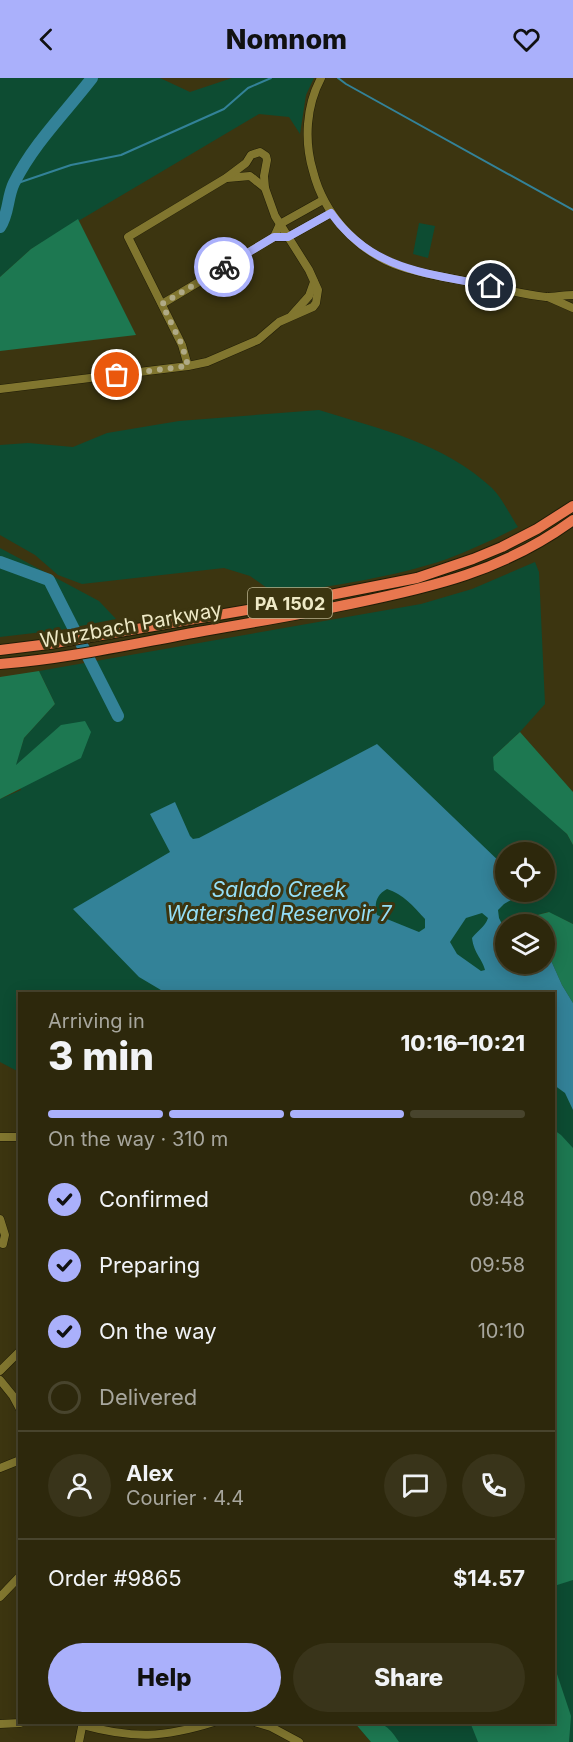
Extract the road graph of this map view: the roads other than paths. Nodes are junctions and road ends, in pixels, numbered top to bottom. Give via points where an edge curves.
1 (321, 78) edge
2 (226, 178) junction
3 (265, 188) junction
4 (323, 200) junction
5 (304, 211) junction
6 (331, 213) junction
7 (280, 224) junction
8 (311, 225) junction
9 (274, 237) junction
10 (288, 237) junction
11 (573, 295) edge
12 (547, 297) junction
13 (162, 304) junction
14 (573, 308) edge
15 (188, 366) junction
16 (0, 389) edge
17 (573, 506) edge
18 (573, 520) edge
19 (0, 650) edge
20 (0, 664) edge
21 (0, 1137) edge
22 (18, 1137) edge
23 (0, 1219) edge
24 (3, 1244) dead end
25 (18, 1353) edge
26 (0, 1371) edge
27 (0, 1380) edge
28 (18, 1405) edge
29 (18, 1461) edge
30 (0, 1468) edge
31 (18, 1582) edge
32 (0, 1597) edge
33 (18, 1723) edge
34 (0, 1724) edge
35 (83, 1724) edge
36 (208, 1724) edge
37 (261, 1724) edge
38 (79, 1742) edge
39 (299, 1742) edge

1 - 4 street via 310,108 308,143
2 - 3 street via 250,176
2 - 3 street via 246,163 251,154 260,152 267,160
2 - 13 street via 128,237
3 - 7 street
4 - 5 street
4 - 6 street
5 - 7 street
5 - 8 street
6 - 8 street
6 - 12 street via 360,243 389,262
7 - 9 street
7 - 10 street
8 - 10 street
9 - 10 street
9 - 13 street
10 - 15 street via 314,282 309,296 292,315 258,340
11 - 12 street
12 - 14 street
13 - 15 street
15 - 16 street
17 - 19 highway, Wurzbach Parkway / PA 1502 via 524,536 417,578
18 - 20 highway, Wurzbach Parkway / PA 1502 via 530,547 468,575 421,590 302,614
21 - 22 street
23 - 24 street via 5,1234
25 - 26 street
27 - 28 street
29 - 30 street
31 - 32 street
33 - 34 street
35 - 36 street via 119,1734 154,1736
35 - 38 street
37 - 39 street

